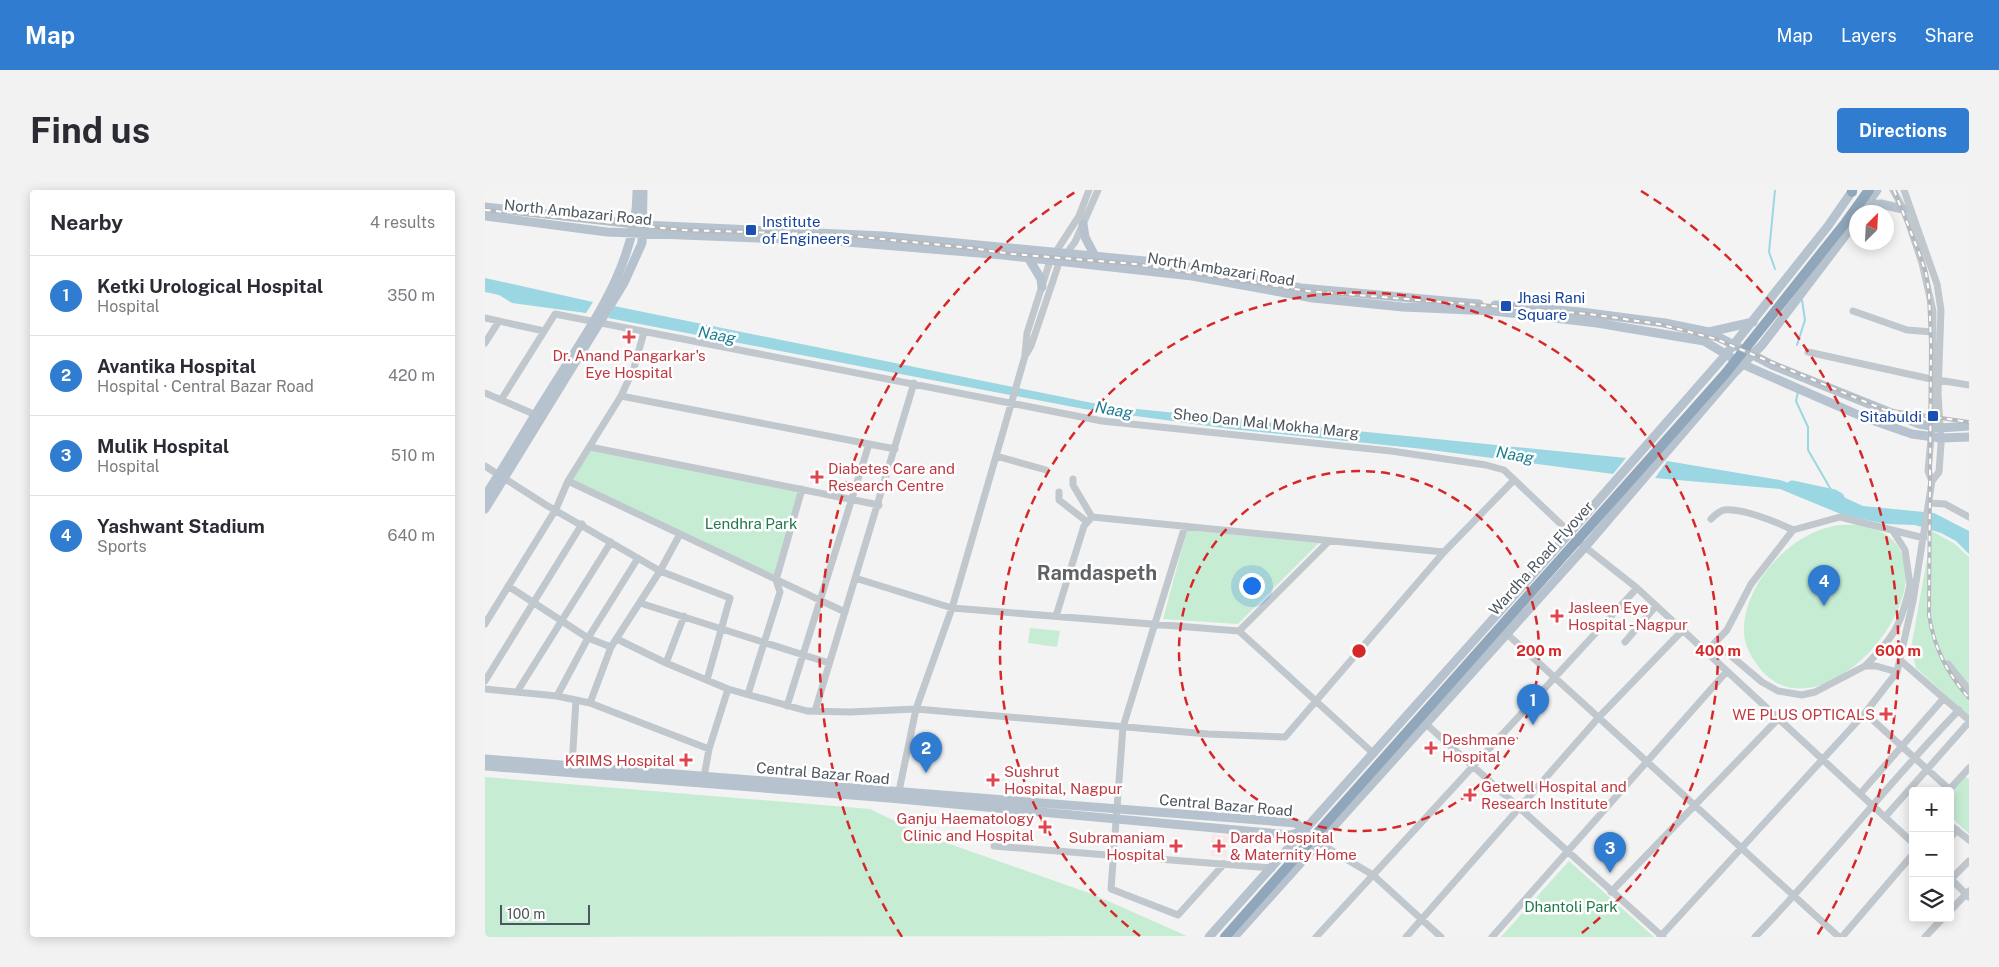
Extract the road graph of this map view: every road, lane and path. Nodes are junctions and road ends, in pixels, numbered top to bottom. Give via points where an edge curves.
1 (637, 190) edge
2 (643, 190) edge
3 (1089, 190) edge
4 (1099, 190) edge
5 (1854, 190) edge
6 (1869, 190) edge
7 (1877, 190) edge
8 (1893, 190) edge
9 (1906, 192) edge
10 (1867, 205) edge
11 (485, 207) edge
12 (1894, 207) edge
13 (1903, 209) junction
14 (543, 213) junction
15 (485, 216) edge
16 (543, 223) junction
17 (1083, 224) junction
18 (640, 227) junction
19 (1849, 231) edge
20 (632, 233) junction
21 (1065, 254) junction
22 (1095, 256) junction
23 (1029, 259) junction
24 (1054, 259) junction
25 (1042, 287) junction
26 (1853, 311) dead end
27 (1581, 312) junction
28 (485, 318) edge
29 (499, 321) junction
30 (1753, 321) junction
31 (1580, 322) junction
32 (596, 323) junction
33 (544, 331) junction
34 (644, 332) junction
35 (1709, 332) junction
36 (1933, 332) junction
37 (485, 343) edge
38 (1734, 344) junction
39 (1762, 345) junction
40 (1808, 352) dead end
41 (1752, 354) junction
42 (1726, 355) junction
43 (1025, 356) junction
44 (1767, 363) junction
45 (1742, 364) junction
46 (1757, 371) junction
47 (1734, 373) junction
48 (1935, 379) junction
49 (914, 383) junction
50 (1969, 385) edge
51 (485, 393) edge
52 (621, 396) junction
53 (501, 400) junction
54 (1011, 404) junction
55 (535, 415) junction
56 (1969, 426) edge
57 (1936, 432) junction
58 (1969, 437) edge
59 (869, 444) junction
60 (590, 447) junction
61 (895, 449) junction
62 (995, 456) junction
63 (485, 466) edge
64 (1045, 470) dead end
65 (501, 477) junction
66 (1073, 479) dead end
67 (1514, 480) junction
68 (568, 481) junction
69 (802, 489) junction
70 (1059, 492) dead end
71 (485, 496) edge
72 (852, 499) junction
73 (879, 504) junction
74 (1929, 507) junction
75 (485, 509) edge
76 (556, 509) junction
77 (1969, 517) edge
78 (1089, 519) junction
79 (1711, 519) dead end
80 (581, 524) junction
81 (1185, 526) junction
82 (1793, 530) junction
83 (1893, 532) junction
84 (1570, 533) junction
85 (680, 534) junction
86 (1924, 536) junction
87 (1329, 541) junction
88 (611, 542) junction
89 (1585, 547) junction
90 (1444, 552) junction
91 (638, 558) junction
92 (660, 571) junction
93 (1918, 574) junction
94 (855, 578) junction
95 (776, 580) junction
96 (1910, 585) junction
97 (509, 586) junction
98 (1637, 588) junction
99 (820, 600) junction
100 (640, 603) junction
101 (534, 604) junction
102 (1656, 606) junction
103 (952, 608) junction
104 (845, 612) junction
105 (684, 616) junction
106 (1056, 616) junction
107 (561, 620) junction
108 (485, 624) edge
109 (1154, 624) junction
110 (723, 630) junction
111 (1239, 631) junction
112 (1683, 631) junction
113 (1506, 633) junction
114 (588, 638) junction
115 (617, 638) junction
116 (1625, 642) dead end
117 (763, 643) junction
118 (1717, 644) junction
119 (611, 646) junction
120 (1706, 652) junction
121 (804, 656) junction
122 (1901, 661) junction
123 (666, 663) junction
124 (829, 664) junction
125 (1948, 664) dead end
126 (1865, 666) junction
127 (1727, 671) junction
128 (1897, 672) junction
129 (1554, 677) junction
130 (485, 680) edge
131 (707, 680) junction
132 (485, 689) edge
133 (728, 689) junction
134 (1969, 690) edge
135 (517, 692) junction
136 (748, 694) junction
137 (557, 696) junction
138 (1944, 698) junction
139 (575, 700) junction
140 (1315, 702) junction
141 (591, 703) junction
142 (787, 706) junction
143 (916, 709) junction
144 (1959, 710) junction
145 (815, 712) junction
146 (1865, 714) junction
147 (1599, 717) junction
148 (1779, 718) junction
149 (1969, 720) edge
150 (1426, 724) junction
151 (1123, 727) junction
152 (1902, 746) junction
153 (709, 749) junction
154 (1374, 754) junction
155 (1914, 757) junction
156 (485, 759) edge
157 (1823, 759) junction
158 (1647, 762) junction
159 (485, 766) edge
160 (572, 766) junction
161 (1473, 766) junction
162 (1927, 769) junction
163 (1968, 772) edge
164 (705, 777) junction
165 (1946, 787) edge
166 (1952, 787) edge
167 (1860, 794) junction
168 (898, 796) junction
169 (1871, 804) junction
170 (1695, 805) junction
171 (1520, 808) junction
172 (1116, 813) junction
173 (1885, 817) junction
174 (1954, 828) edge
175 (1957, 830) junction
176 (1305, 831) junction
177 (1954, 833) edge
178 (1909, 839) edge
179 (1969, 840) edge
180 (1319, 843) junction
181 (994, 846) dead end
182 (1741, 847) junction
183 (1567, 852) junction
184 (1113, 856) junction
185 (1909, 859) edge
186 (1969, 861) edge
187 (1224, 864) junction
188 (1272, 868) junction
189 (1373, 874) junction
190 (1952, 877) edge
191 (1954, 881) edge
192 (1611, 892) junction
193 (1968, 894) edge
194 (1795, 896) junction
195 (1954, 907) edge
196 (1422, 920) junction
197 (1939, 922) edge
198 (1209, 937) edge
199 (1218, 937) edge
200 (1225, 937) edge
201 (1233, 937) edge
202 (1316, 937) edge
203 (1406, 937) edge
204 (1441, 937) edge
205 (1492, 937) edge
206 (1662, 937) edge
207 (1755, 937) edge
208 (1840, 937) edge
209 (1925, 937) edge

1 - 18 main road
2 - 18 main road
3 - 24 street
4 - 17 street
5 - 30 main road
5 - 199 highway, Wardha Road Flyover via 1847,210 1728,360
6 - 200 highway, Wardha Road Flyover via 1719,380
7 - 10 main road
8 - 13 street
9 - 48 street via 1937,284 1941,310
11 - 14 main road, North Ambazari Road
12 - 13 main road
13 - 36 street via 1931,293
14 - 16 main road
14 - 18 main road, North Ambazari Road
15 - 16 main road, North Ambazari Road
16 - 20 main road, North Ambazari Road
17 - 21 street
17 - 22 main road
18 - 20 main road
18 - 23 main road, North Ambazari Road
18 - 24 main road, North Ambazari Road via 884,236
18 - 32 main road via 642,243 635,261
19 - 39 main road
20 - 32 main road via 626,255
21 - 22 main road, North Ambazari Road
21 - 24 main road, North Ambazari Road
22 - 27 main road, North Ambazari Road via 1166,263 1301,288
23 - 24 main road, North Ambazari Road
23 - 25 main road
24 - 25 street
24 - 31 main road, North Ambazari Road via 1192,276 1313,298 1493,311
24 - 43 street via 1031,346
25 - 43 street via 1027,333
26 - 36 street via 1907,330
27 - 31 main road
27 - 35 main road, North Ambazari Road
28 - 29 street
29 - 33 street
29 - 37 street
30 - 35 main road
30 - 38 main road
31 - 42 main road, North Ambazari Road via 1703,341
32 - 33 street, Sheo Dan Mal Mokha Marg via 555,314
32 - 34 street, Sheo Dan Mal Mokha Marg
32 - 55 main road
32 - 65 main road
33 - 53 street
34 - 49 street, Sheo Dan Mal Mokha Marg
34 - 52 street via 635,368
35 - 38 main road, North Ambazari Road
36 - 48 street
38 - 41 main road, North Ambazari Road
38 - 42 main road
39 - 41 main road
39 - 44 main road
40 - 48 street
41 - 44 main road, North Ambazari Road
41 - 45 main road
42 - 45 main road, North Ambazari Road
42 - 84 main road
43 - 54 street
44 - 57 main road, North Ambazari Road
45 - 46 main road, North Ambazari Road
45 - 47 main road
46 - 47 main road
46 - 57 main road, North Ambazari Road via 1863,417 1912,434
47 - 89 main road
48 - 50 street
48 - 57 street
49 - 54 street, Sheo Dan Mal Mokha Marg
49 - 61 street
51 - 53 street
52 - 59 street
52 - 60 street
53 - 55 street
54 - 62 street
54 - 67 street, Sheo Dan Mal Mokha Marg via 1102,421 1433,456 1495,467 1504,470
55 - 65 main road
56 - 57 main road
57 - 58 main road
57 - 74 street via 1928,470 1932,480
59 - 61 street
59 - 72 street
60 - 68 street
60 - 69 street
61 - 73 street
62 - 64 street
62 - 103 street
63 - 65 street
65 - 71 main road
65 - 75 main road
65 - 76 street
66 - 78 street
67 - 84 street, Sheo Dan Mal Mokha Marg
67 - 90 street
68 - 76 street
68 - 85 street
69 - 72 street
69 - 95 street
70 - 78 street via 1059,500
72 - 73 street
72 - 99 street
73 - 94 street
74 - 77 street via 1945,504
74 - 86 street
76 - 80 street
76 - 97 street
78 - 81 street
78 - 106 street
79 - 82 street via 1727,510
80 - 88 street
80 - 101 street
81 - 87 street
81 - 109 street
82 - 83 street via 1840,517
82 - 118 street via 1751,584
83 - 86 street
83 - 96 street via 1905,550
84 - 89 street, Sheo Dan Mal Mokha Marg
84 - 154 main road
85 - 92 street
85 - 95 street
86 - 93 street
87 - 90 street
87 - 111 street
88 - 91 street
88 - 107 street
89 - 98 street, Sheo Dan Mal Mokha Marg
89 - 113 main road
90 - 140 street
91 - 92 street
91 - 114 street
92 - 100 street
92 - 110 street via 731,598
93 - 96 street
93 - 122 street
94 - 103 street
94 - 104 street
95 - 99 street
95 - 117 street via 780,592
96 - 126 street via 1900,624 1888,644
97 - 101 street
97 - 108 street
98 - 102 street, Sheo Dan Mal Mokha Marg
98 - 129 street
99 - 104 street
99 - 121 street
100 - 105 street
100 - 115 street
101 - 107 street
101 - 130 street
102 - 112 street, Sheo Dan Mal Mokha Marg
102 - 116 street
103 - 106 street
103 - 143 street
104 - 124 street
105 - 110 street
105 - 123 street
106 - 109 street
107 - 114 street
107 - 135 street
109 - 111 street
109 - 151 street
110 - 117 street
110 - 131 street
111 - 140 street
112 - 120 street, Sheo Dan Mal Mokha Marg
112 - 147 street
113 - 129 street
113 - 150 main road
114 - 119 street
114 - 137 street
115 - 119 street
115 - 123 street
117 - 121 street
117 - 136 street
118 - 120 street
118 - 126 street via 1762,682 1778,691 1802,695 1815,692
119 - 141 street
120 - 127 street, Sheo Dan Mal Mokha Marg
121 - 124 street
121 - 142 street
122 - 128 street
122 - 138 street
123 - 131 street
124 - 145 street
125 - 134 street
126 - 128 street
127 - 148 street, Sheo Dan Mal Mokha Marg
127 - 158 street
128 - 146 street
129 - 147 street
129 - 161 street
131 - 133 street
132 - 135 street
133 - 136 street
133 - 153 street
135 - 137 street
136 - 142 street
137 - 139 street
138 - 144 street
138 - 152 street
139 - 141 street
139 - 160 street
140 - 151 street via 1285,737
140 - 154 street
141 - 153 street
142 - 145 street
143 - 145 street
143 - 151 street
143 - 168 street
144 - 149 street
144 - 155 street
146 - 152 street
146 - 157 street
147 - 158 street
147 - 171 street
148 - 157 street, Sheo Dan Mal Mokha Marg
148 - 170 street
149 - 162 street
150 - 161 street
150 - 180 main road
151 - 172 street
152 - 155 street
152 - 167 street
153 - 164 street
154 - 176 main road
155 - 162 street
155 - 169 street
156 - 160 main road, Central Bazar Road
157 - 167 street, Sheo Dan Mal Mokha Marg
157 - 182 street
158 - 170 street
158 - 183 street
159 - 168 main road, Central Bazar Road
160 - 164 main road, Central Bazar Road
161 - 171 street
161 - 189 street
162 - 165 street
162 - 173 street
163 - 166 street
164 - 168 main road, Central Bazar Road
167 - 169 street, Sheo Dan Mal Mokha Marg
168 - 172 main road, Central Bazar Road
169 - 173 street, Sheo Dan Mal Mokha Marg
169 - 194 street
170 - 182 street
170 - 192 street
171 - 183 street
171 - 196 street
172 - 176 main road, Central Bazar Road via 1289,834
172 - 184 street
173 - 178 street, Sheo Dan Mal Mokha Marg
174 - 175 street
175 - 177 street
175 - 179 street
176 - 180 main road, Central Bazar Road
176 - 188 main road
180 - 189 street
180 - 201 main road
181 - 184 street
182 - 194 street
182 - 206 street
183 - 192 street
183 - 205 street
184 - 187 street
184 - 187 street via 1111,889 1178,915
185 - 208 street
186 - 190 street
187 - 188 street
188 - 198 main road
189 - 196 street
189 - 202 street
191 - 193 street
192 - 206 street
193 - 195 street
194 - 207 street
194 - 208 street
196 - 203 street
196 - 204 street
197 - 209 street

